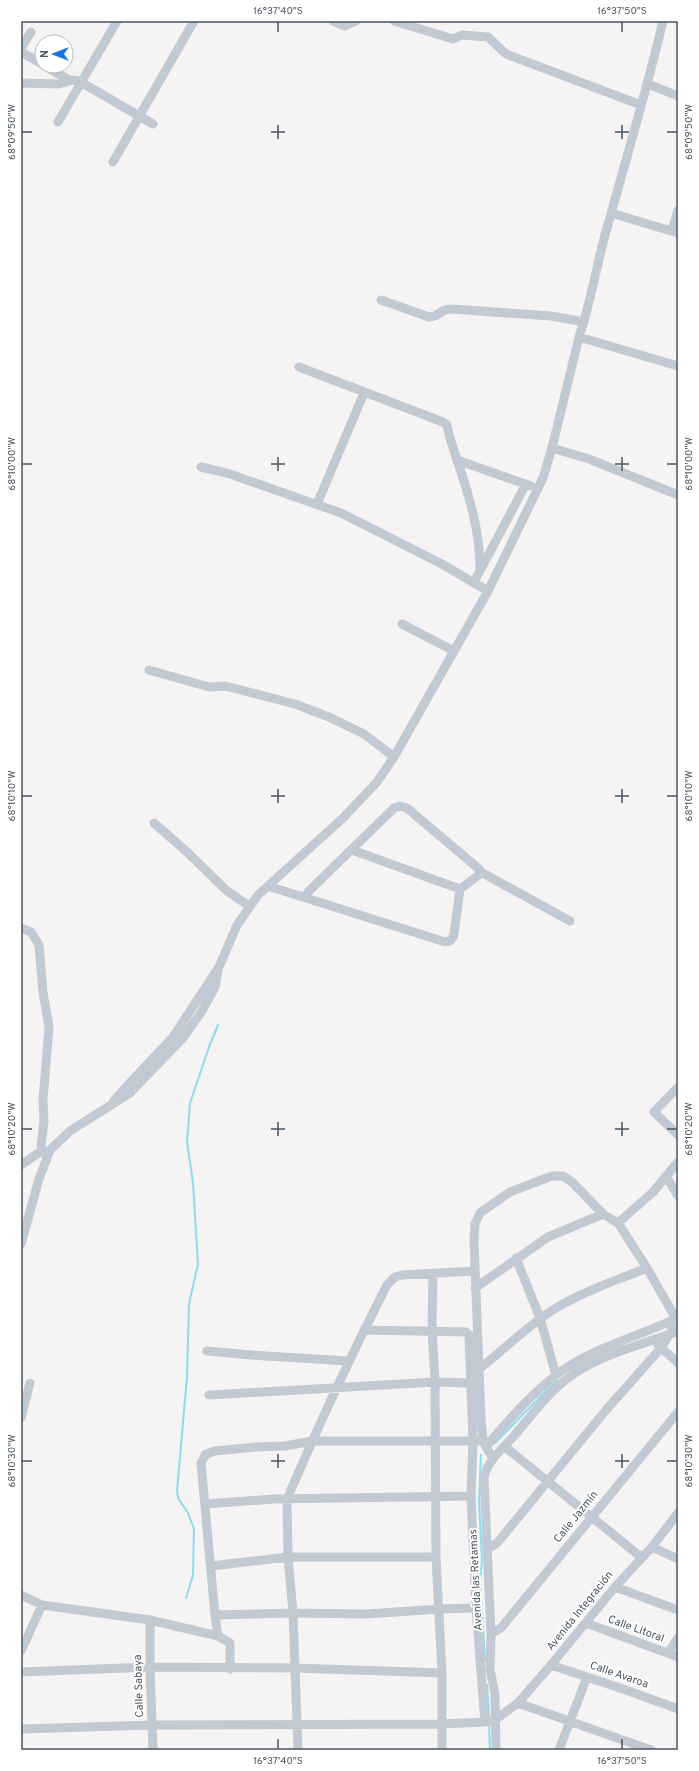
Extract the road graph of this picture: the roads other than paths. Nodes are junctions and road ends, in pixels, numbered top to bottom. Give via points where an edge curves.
1 (117, 21) edge
2 (194, 21) edge
3 (333, 21) edge
4 (356, 21) edge
5 (394, 21) edge
6 (663, 21) edge
7 (31, 32) dead end
8 (21, 48) edge
9 (21, 52) edge
10 (34, 59) edge
11 (59, 74) edge
12 (69, 80) junction
13 (82, 82) junction
14 (21, 83) edge
15 (648, 84) junction
16 (678, 96) edge
17 (641, 106) junction
18 (139, 116) junction
19 (58, 122) dead end
20 (153, 124) dead end
21 (113, 162) dead end
22 (678, 210) edge
23 (611, 213) junction
24 (675, 232) edge
25 (381, 300) dead end
26 (584, 322) junction
27 (579, 337) junction
28 (678, 366) edge
29 (299, 367) dead end
30 (364, 392) junction
31 (552, 448) junction
32 (458, 460) junction
33 (201, 467) dead end
34 (526, 484) junction
35 (538, 488) junction
36 (678, 494) edge
37 (317, 504) junction
38 (480, 570) junction
39 (474, 582) junction
40 (488, 590) junction
41 (402, 624) dead end
42 (454, 651) junction
43 (149, 670) dead end
44 (394, 757) junction
45 (154, 824) dead end
46 (352, 850) junction
47 (479, 871) junction
48 (268, 886) junction
49 (460, 889) junction
50 (305, 897) junction
51 (249, 906) junction
52 (570, 920) dead end
53 (21, 928) edge
54 (678, 1087) edge
55 (678, 1135) edge
56 (46, 1151) junction
57 (678, 1162) edge
58 (21, 1165) edge
59 (666, 1176) junction
60 (678, 1196) edge
61 (603, 1214) junction
62 (618, 1223) junction
63 (21, 1244) edge
64 (516, 1258) junction
65 (647, 1268) junction
66 (475, 1271) junction
67 (433, 1273) junction
68 (475, 1288) junction
69 (540, 1318) junction
70 (675, 1319) edge
71 (364, 1330) junction
72 (432, 1330) junction
73 (674, 1332) edge
74 (653, 1340) junction
75 (661, 1348) junction
76 (207, 1351) dead end
77 (348, 1361) junction
78 (678, 1362) edge
79 (479, 1369) junction
80 (556, 1375) junction
81 (435, 1382) junction
82 (30, 1383) dead end
83 (470, 1383) junction
84 (337, 1389) junction
85 (209, 1396) dead end
86 (678, 1412) edge
87 (21, 1418) edge
88 (312, 1441) junction
89 (434, 1442) junction
90 (481, 1443) junction
91 (504, 1446) junction
92 (493, 1459) junction
93 (549, 1481) junction
94 (471, 1496) junction
95 (436, 1497) junction
96 (287, 1500) junction
97 (205, 1504) junction
98 (678, 1513) edge
99 (592, 1516) junction
100 (652, 1547) junction
101 (487, 1549) junction
102 (288, 1557) junction
103 (436, 1557) junction
104 (641, 1557) junction
105 (678, 1559) edge
106 (210, 1566) junction
107 (615, 1587) junction
108 (21, 1595) edge
109 (42, 1605) junction
110 (476, 1608) junction
111 (439, 1609) junction
112 (678, 1610) edge
113 (293, 1612) junction
114 (215, 1615) junction
115 (150, 1620) junction
116 (586, 1623) junction
117 (491, 1634) junction
118 (218, 1636) junction
119 (678, 1638) edge
120 (21, 1651) edge
121 (668, 1653) junction
122 (678, 1657) edge
123 (551, 1665) junction
124 (150, 1667) junction
125 (295, 1668) junction
126 (230, 1669) junction
127 (21, 1672) edge
128 (442, 1673) junction
129 (587, 1677) junction
130 (518, 1703) junction
131 (678, 1709) edge
132 (495, 1720) junction
133 (569, 1720) junction
134 (485, 1722) junction
135 (296, 1723) junction
136 (153, 1724) junction
137 (442, 1724) junction
138 (21, 1729) edge
139 (627, 1740) junction
140 (153, 1750) edge
141 (298, 1750) edge
142 (442, 1750) edge
143 (496, 1750) edge
144 (559, 1750) edge
145 (623, 1750) edge
146 (651, 1750) edge

1 - 13 street
2 - 18 street
3 - 4 street via 345,26
5 - 17 street via 453,39 462,35 488,37 506,54
6 - 15 street
7 - 8 street
9 - 10 street
11 - 12 street
12 - 13 street
12 - 14 street via 58,84
13 - 18 street
13 - 19 street
15 - 16 street
15 - 17 street
17 - 23 street
18 - 20 street
18 - 21 street
22 - 24 street
23 - 24 street
23 - 26 street
25 - 26 street via 429,317 434,317 444,309 451,309 551,316
26 - 27 street
27 - 28 street
27 - 31 street
29 - 30 street
30 - 32 street via 443,422 447,425 448,436
30 - 37 street
31 - 35 street
31 - 36 street via 589,459
32 - 34 street
32 - 38 street via 474,514 480,547
33 - 37 street via 227,473
34 - 35 street
34 - 38 street
35 - 40 street
37 - 39 street via 380,532
38 - 39 street
39 - 40 street
40 - 42 street
41 - 42 street
42 - 44 street
43 - 44 street via 209,687 225,686 295,704 364,734
44 - 48 street via 377,782 343,818
45 - 51 street via 226,890
46 - 47 street via 394,808 402,806 478,867
46 - 49 street
46 - 50 street
47 - 49 street via 479,875
47 - 52 street
48 - 50 street
48 - 51 street
49 - 50 street via 454,934 447,942
51 - 56 street via 237,925 219,967 173,1037 113,1102
53 - 56 street via 31,932 38,945 49,1026 41,1146
54 - 55 street via 654,1112
56 - 58 street
56 - 63 street
57 - 59 street
59 - 60 street
59 - 62 street via 653,1192
61 - 62 street
61 - 64 street via 548,1237
61 - 66 street via 563,1176 552,1176 510,1192 480,1213 475,1224
62 - 65 street
64 - 68 street
64 - 69 street
65 - 69 street via 584,1294
65 - 70 street
66 - 67 street
66 - 68 street
67 - 71 street via 395,1277 387,1285
67 - 72 street
68 - 79 street
69 - 79 street
69 - 80 street
70 - 73 street via 672,1330
70 - 80 street via 587,1356
71 - 72 street
71 - 77 street
72 - 81 street
72 - 83 street via 466,1332 469,1335
73 - 74 street, Avenida las Retamas
73 - 75 street
74 - 75 street
74 - 91 street, Avenida las Retamas via 596,1362 568,1377
75 - 78 street
75 - 93 street via 606,1410
76 - 77 street
77 - 84 street
79 - 90 street
80 - 90 street
81 - 83 street
81 - 84 street
81 - 89 street
82 - 87 street
83 - 90 street
84 - 85 street
84 - 88 street
86 - 99 street, Calle Jazmín
88 - 89 street
88 - 96 street
88 - 97 street via 206,1454 201,1463
89 - 90 street
89 - 95 street
90 - 92 street
90 - 94 street
91 - 92 street, Avenida las Retamas
91 - 93 street
92 - 101 street, Avenida las Retamas via 486,1469 484,1478
93 - 99 street
93 - 101 street via 498,1542
94 - 95 street
94 - 110 street
95 - 96 street
95 - 103 street
96 - 97 street
96 - 102 street
97 - 106 street
98 - 100 street, Avenida Integración
99 - 104 street
99 - 117 street, Calle Jazmín via 500,1628
100 - 104 street, Avenida Integración
100 - 105 street
101 - 117 street, Avenida las Retamas
102 - 103 street
102 - 106 street
102 - 113 street
103 - 111 street
104 - 107 street, Avenida Integración
106 - 114 street
107 - 112 street
107 - 116 street, Avenida Integración
108 - 109 street
109 - 115 street
109 - 120 street
110 - 111 street
110 - 134 street
111 - 113 street via 367,1614
111 - 128 street
113 - 114 street
113 - 125 street
114 - 118 street
115 - 118 street
115 - 124 street, Calle Sabaya
116 - 121 street, Calle Litoral
116 - 123 street, Avenida Integración
117 - 132 street, Avenida las Retamas via 490,1670 495,1694
118 - 126 street via 230,1643
119 - 121 street
121 - 122 street, Calle Litoral
123 - 129 street, Calle Avaroa
123 - 130 street, Avenida Integración
124 - 126 street
124 - 127 street
124 - 136 street, Calle Sabaya
125 - 126 street
125 - 128 street
125 - 135 street
128 - 137 street
129 - 131 street, Calle Avaroa
129 - 133 street
130 - 132 street, Avenida Integración
130 - 133 street
132 - 134 street
132 - 143 street, Avenida las Retamas
133 - 139 street
133 - 144 street
134 - 137 street
135 - 136 street
135 - 137 street
135 - 141 street
136 - 138 street
136 - 140 street, Calle Sabaya
137 - 142 street
139 - 145 street
139 - 146 street

